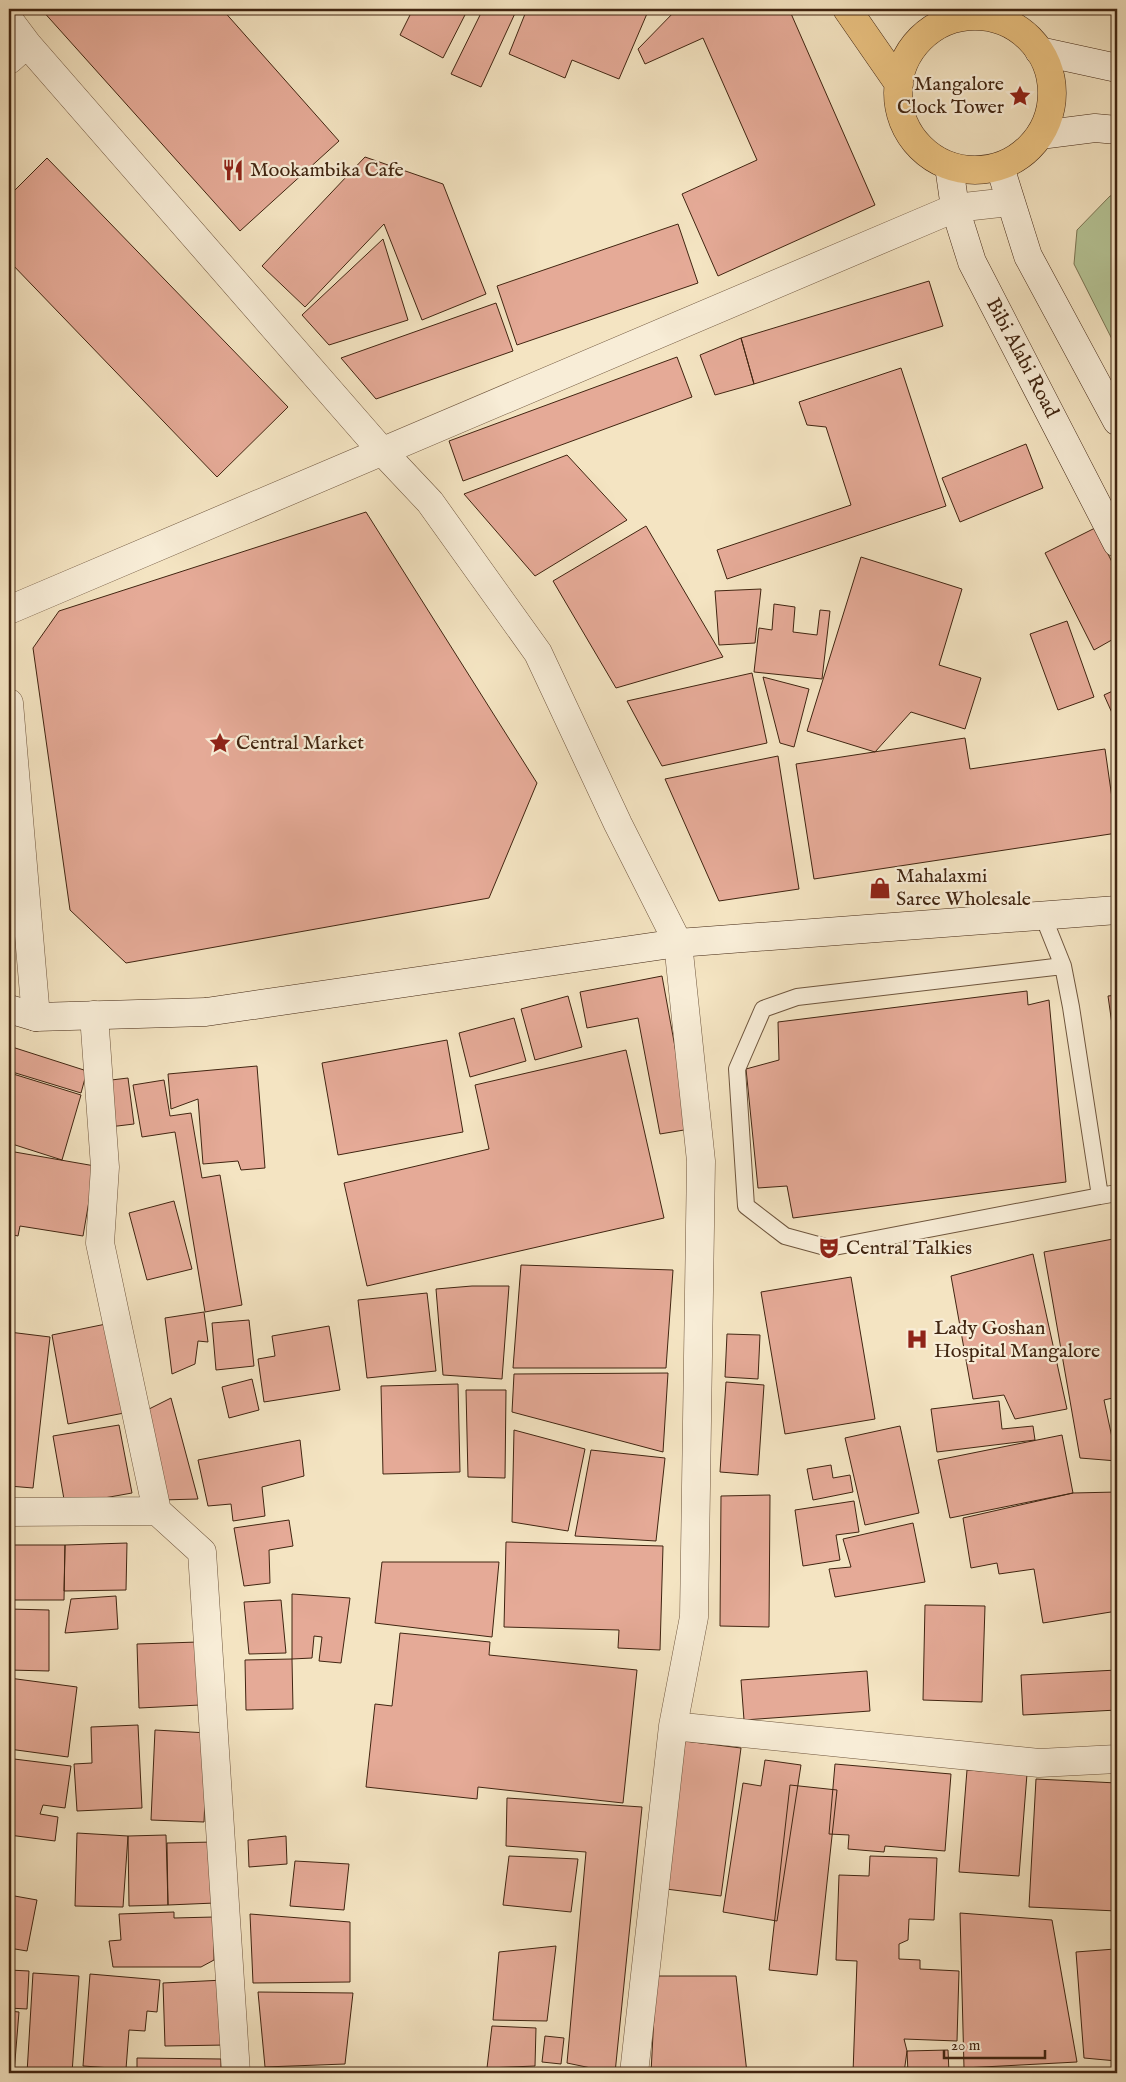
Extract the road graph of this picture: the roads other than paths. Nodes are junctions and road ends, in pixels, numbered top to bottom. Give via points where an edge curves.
1 (847, 9) edge
2 (952, 14) edge
3 (9, 20) edge
4 (1039, 51) junction
5 (18, 52) edge
6 (1117, 68) edge
7 (899, 84) junction
8 (1117, 130) edge
9 (1040, 135) junction
10 (949, 166) junction
11 (1000, 167) junction
12 (1009, 202) junction
13 (954, 208) junction
14 (1117, 421) edge
15 (381, 450) junction
16 (1117, 543) edge
17 (9, 610) edge
18 (9, 703) edge
19 (1117, 910) edge
20 (1043, 916) junction
21 (678, 943) junction
22 (1062, 966) junction
23 (9, 1009) edge
24 (94, 1015) junction
25 (36, 1017) junction
26 (1117, 1193) edge
27 (1100, 1196) junction
28 (156, 1511) junction
29 (9, 1512) edge
30 (673, 1726) junction
31 (1117, 1759) edge
32 (236, 2073) edge
33 (634, 2073) edge

1 - 7 main road
2 - 4 main road via 988,17 1008,24 1026,35
2 - 7 main road via 921,38 906,59
3 - 5 street
4 - 6 street
4 - 9 main road via 1048,70 1052,93 1049,115
5 - 15 street
7 - 10 main road via 900,110 909,134 926,154
8 - 9 street via 1095,128
9 - 11 main road via 1023,154
10 - 11 main road via 974,171
10 - 13 street, Bibi Alabi Road
11 - 12 street
12 - 13 street
12 - 14 street via 1028,256
13 - 15 street
13 - 16 street, Bibi Alabi Road via 972,262
15 - 17 street
15 - 21 street via 430,502 538,652
18 - 25 street
19 - 20 street
20 - 21 street
20 - 22 lane
21 - 24 street via 206,1012
21 - 30 street via 700,1161 694,1617
22 - 27 lane
22 - 27 lane via 797,996 763,1009 737,1069 746,1206 785,1236 830,1248
23 - 25 street
24 - 25 street
24 - 28 street via 105,1167 100,1244
26 - 27 lane
28 - 29 street
28 - 32 street via 202,1552
30 - 31 street via 1038,1763
30 - 33 street

